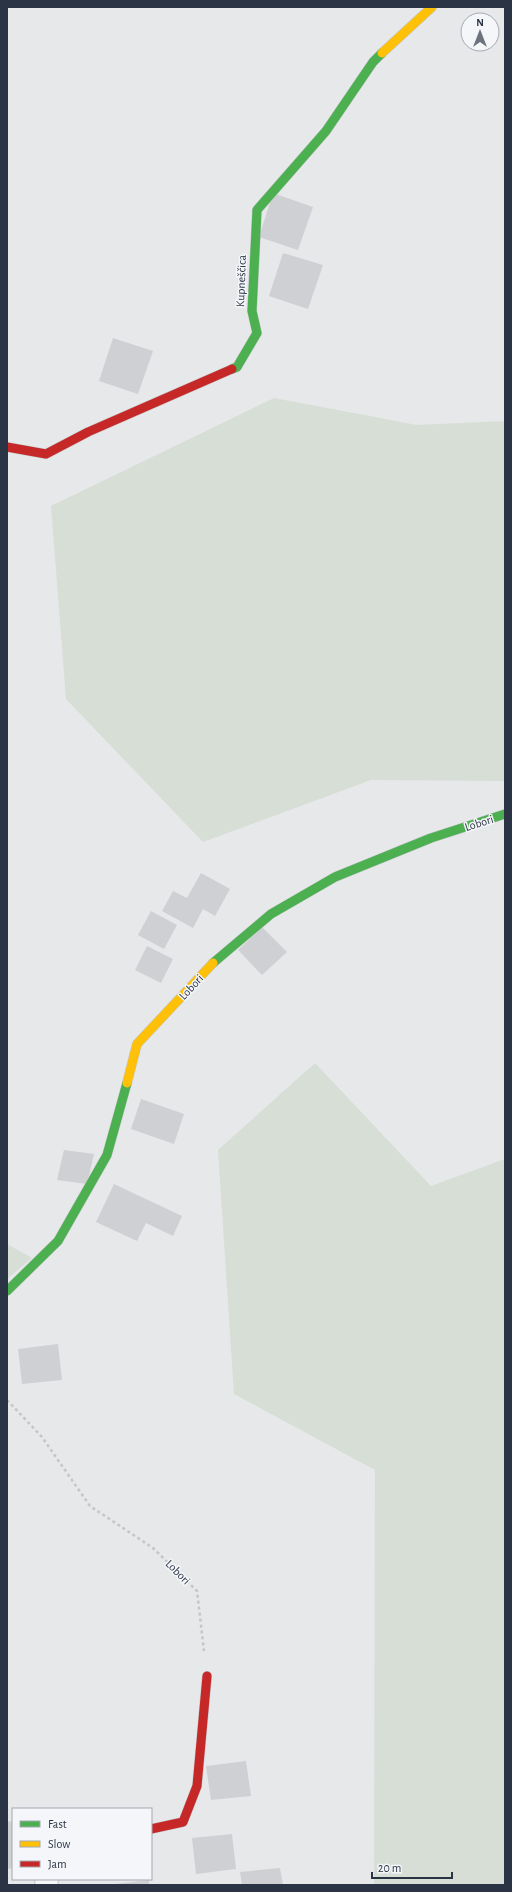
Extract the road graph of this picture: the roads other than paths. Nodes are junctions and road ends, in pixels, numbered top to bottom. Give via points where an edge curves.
1 (432, 7) edge
2 (7, 447) edge
3 (505, 814) edge
4 (7, 1291) edge
5 (207, 1676) road end
6 (152, 1829) edge

1 - 2 street, Kupneščica via 373,62 326,131 256,210 252,311 258,333 237,367 88,432 46,454
3 - 4 street, Lobori via 431,838 335,877 271,914 215,961 137,1044 107,1155 58,1241
5 - 6 street via 197,1786 183,1822

